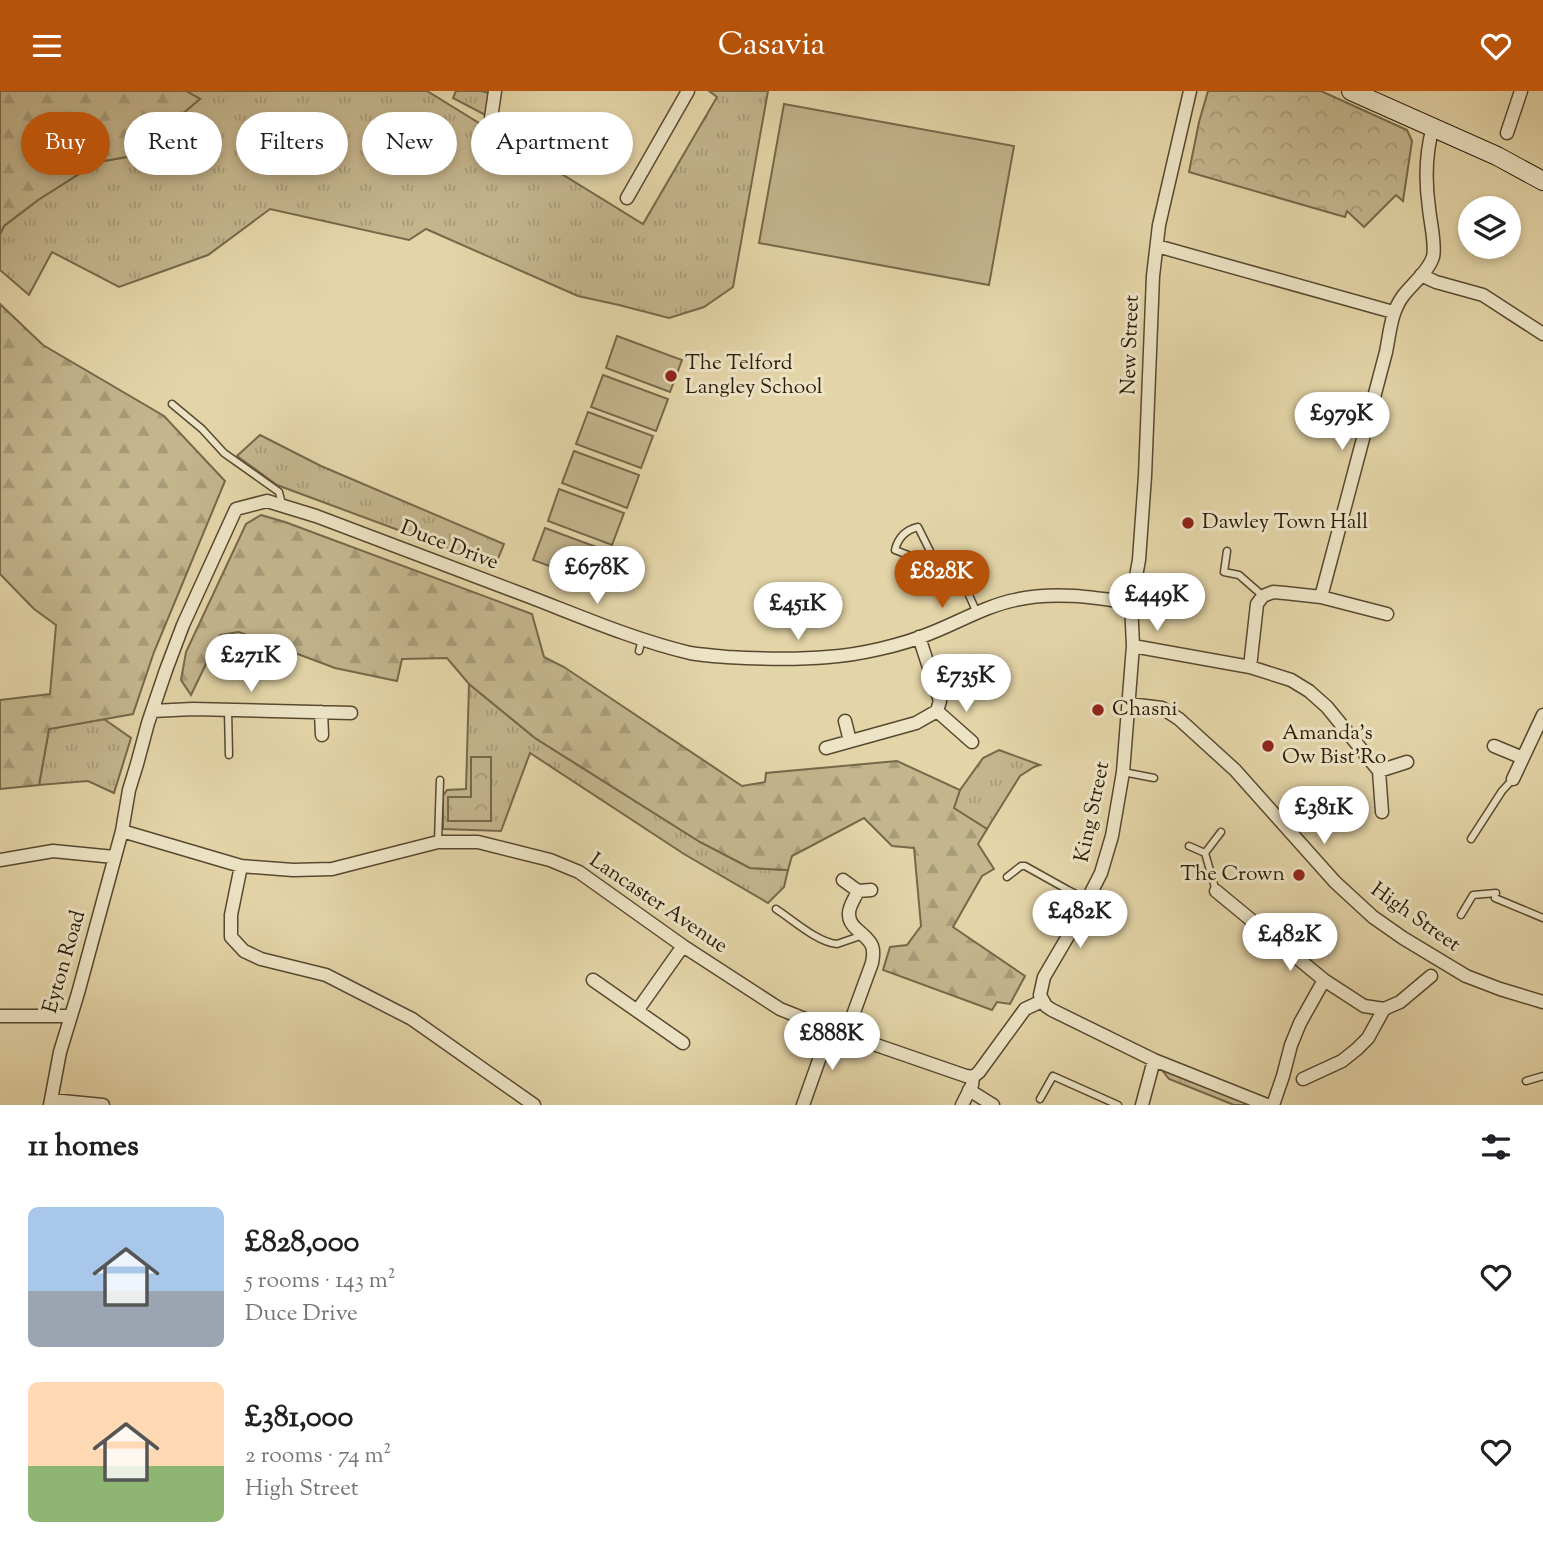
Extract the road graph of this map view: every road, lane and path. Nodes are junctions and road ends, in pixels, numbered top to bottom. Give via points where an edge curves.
1 (495, 91) edge
2 (688, 91) edge
3 (1190, 91) edge
4 (1352, 91) edge
5 (1521, 91) edge
6 (492, 112) edge
7 (1433, 127) junction
8 (1507, 133) dead end
9 (1543, 181) edge
10 (627, 198) dead end
11 (1157, 246) junction
12 (1421, 275) junction
13 (1393, 312) junction
14 (1543, 334) edge
15 (172, 404) dead end
16 (282, 506) junction
17 (1227, 551) dead end
18 (938, 567) junction
19 (1263, 596) junction
20 (1321, 597) junction
21 (1131, 604) junction
22 (977, 613) junction
23 (1387, 614) dead end
24 (919, 637) junction
25 (1133, 646) junction
26 (1250, 667) junction
27 (1129, 704) junction
28 (228, 710) junction
29 (152, 711) junction
30 (937, 711) junction
31 (321, 712) junction
32 (351, 713) dead end
33 (1543, 715) edge
34 (845, 721) dead end
35 (322, 735) dead end
36 (850, 741) junction
37 (972, 742) dead end
38 (1494, 746) dead end
39 (826, 748) dead end
40 (229, 755) dead end
41 (1522, 758) junction
42 (1407, 762) dead end
43 (1378, 771) junction
44 (1124, 772) junction
45 (1154, 778) dead end
46 (1513, 779) joint
47 (440, 780) dead end
48 (1382, 812) dead end
49 (122, 831) junction
50 (1221, 832) dead end
51 (1471, 839) dead end
52 (438, 842) junction
53 (1189, 846) dead end
54 (1205, 853) junction
55 (114, 857) junction
56 (0, 860) edge
57 (242, 866) junction
58 (1007, 877) dead end
59 (843, 880) dead end
60 (1216, 891) joint
61 (1087, 899) junction
62 (776, 909) dead end
63 (1461, 915) dead end
64 (1543, 918) edge
65 (863, 935) junction
66 (683, 946) junction
67 (1431, 976) dead end
68 (593, 980) dead end
69 (1324, 980) junction
70 (1543, 1002) edge
71 (1047, 1005) junction
72 (1384, 1009) junction
73 (637, 1011) junction
74 (0, 1016) edge
75 (70, 1016) junction
76 (830, 1029) junction
77 (846, 1034) junction
78 (683, 1044) dead end
79 (1154, 1060) junction
80 (1543, 1076) edge
81 (973, 1077) junction
82 (1303, 1080) dead end
83 (1526, 1081) dead end
84 (970, 1090) junction
85 (1040, 1099) dead end
86 (50, 1103) edge
87 (103, 1105) edge
88 (534, 1105) edge
89 (803, 1105) edge
90 (962, 1105) edge
91 (993, 1105) edge
92 (1118, 1105) edge
93 (1142, 1105) edge
94 (1267, 1105) edge
95 (1273, 1105) edge

1 - 6 street
2 - 10 street
3 - 11 street, New Street
4 - 7 main road
5 - 8 street
7 - 9 main road
7 - 12 street via 1425,180 1433,256
11 - 13 street
11 - 21 street, New Street via 1139,560
12 - 13 street
12 - 14 street via 1483,295
13 - 20 street
15 - 16 lane via 224,453 279,492
16 - 24 street, Duce Drive via 615,630 640,645 767,660 830,657
16 - 29 street, Duce Drive via 267,501 236,509 183,625
17 - 19 lane via 1224,572 1239,575
18 - 18 lane via 895,550 898,540 918,527
18 - 22 lane via 960,575
19 - 20 street via 1273,592
19 - 26 street via 1256,604
20 - 23 street
21 - 22 street, Duce Drive via 1095,597 1044,596 1016,599
21 - 25 street, New Street
22 - 24 street, Duce Drive
24 - 30 street via 940,701
25 - 26 street
25 - 27 street, King Street
26 - 43 street via 1309,691
27 - 44 street, King Street
27 - 70 street, High Street via 1162,708 1179,719 1235,770 1335,882 1373,917 1466,976
28 - 29 street
28 - 31 street
28 - 40 lane
29 - 49 street, Duce Drive
30 - 36 street via 916,723
30 - 37 street
31 - 32 street
31 - 35 street
33 - 41 street
34 - 36 street
36 - 39 street
38 - 41 street
41 - 46 street
42 - 43 street
43 - 48 street
44 - 45 lane
44 - 61 street, King Street via 1104,864
46 - 51 lane
47 - 52 lane
49 - 55 street, Eyton Road
49 - 57 street, Lancaster Avenue
50 - 54 lane
52 - 57 street, Lancaster Avenue via 332,869
52 - 66 street, Lancaster Avenue via 478,842 579,871
53 - 54 lane
54 - 60 lane
55 - 56 street via 53,851
55 - 75 street, Eyton Road
57 - 88 street via 231,937 244,951 326,975 412,1019
58 - 61 lane via 1026,866
59 - 65 street via 865,891 849,910 849,918
60 - 69 street
61 - 71 street, King Street via 1045,978 1040,995
62 - 65 lane via 833,944
63 - 64 lane via 1473,895 1495,895
65 - 77 street via 873,947 872,963
66 - 73 street
66 - 76 street, Lancaster Avenue via 780,1009
67 - 72 street
68 - 73 street
69 - 72 street via 1364,1006
69 - 95 street via 1291,1045
71 - 79 street
71 - 81 street via 1025,1009
72 - 82 street via 1357,1049
73 - 78 street
74 - 75 street
75 - 86 street, Eyton Road
76 - 77 street, Lancaster Avenue
76 - 89 street
77 - 81 street, Lancaster Avenue
79 - 93 street
79 - 94 street
80 - 83 lane
81 - 84 street
84 - 90 street
84 - 91 street
85 - 92 lane via 1053,1076
86 - 87 street

